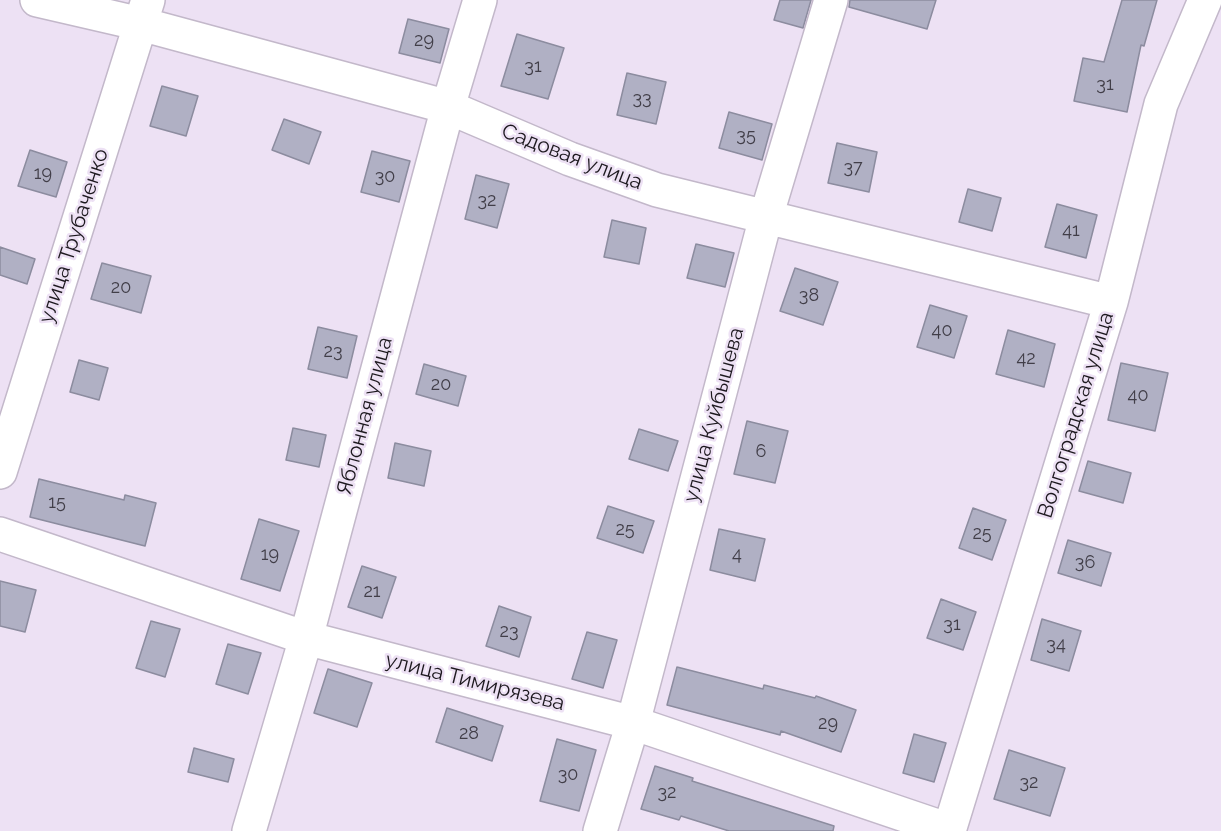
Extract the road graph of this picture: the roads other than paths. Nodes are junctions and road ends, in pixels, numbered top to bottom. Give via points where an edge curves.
1 (37, 0) edge
2 (480, 0) edge
3 (831, 0) edge
4 (1205, 0) edge
5 (145, 12) edge
6 (448, 107) junction
7 (766, 217) junction
8 (1111, 302) junction
9 (0, 472) edge
10 (0, 534) edge
11 (306, 638) junction
12 (633, 723) junction
13 (249, 831) edge
14 (600, 831) edge
15 (949, 831) edge

1 - 5 street, Садовая улица
2 - 6 street, Яблонная улица
3 - 7 street, улица Куйбышева
4 - 8 street, Волгоградская улица via 1161,104
5 - 6 street, Садовая улица
5 - 9 street, улица Трубаченко
6 - 7 street, Садовая улица via 570,159 657,190
6 - 11 street, Яблонная улица
7 - 8 street, Садовая улица
7 - 12 street, улица Куйбышева
8 - 15 street, Волгоградская улица
10 - 11 street, улица Тимирязева
11 - 12 street, улица Тимирязева
11 - 13 street, Яблонная улица
12 - 14 street, улица Куйбышева
12 - 15 street, улица Тимирязева

